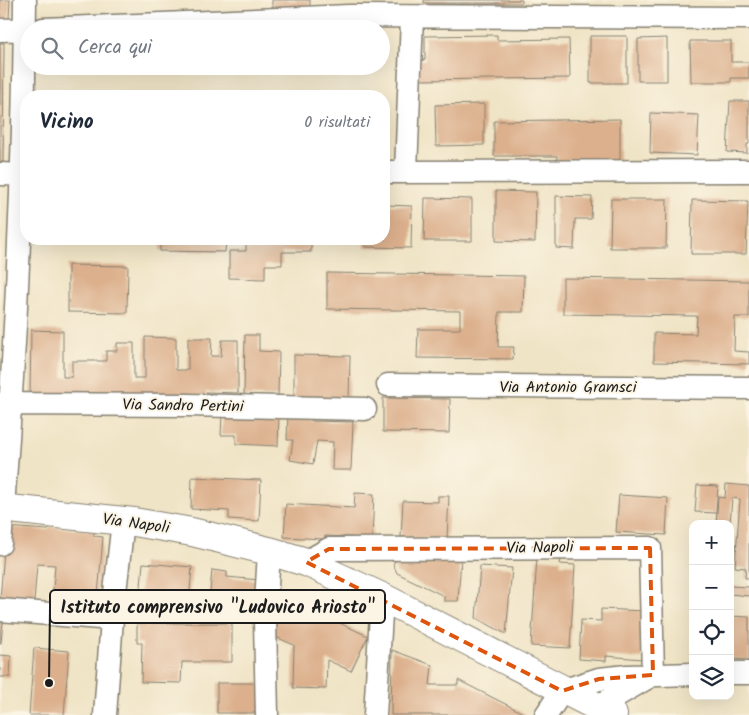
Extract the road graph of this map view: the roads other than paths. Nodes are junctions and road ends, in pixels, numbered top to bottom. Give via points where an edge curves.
1 (25, 0) edge
2 (412, 17) junction
3 (749, 18) edge
4 (30, 20) edge
5 (251, 20) edge
6 (20, 29) edge
7 (0, 30) edge
8 (27, 75) edge
9 (25, 90) edge
10 (20, 138) edge
11 (406, 171) junction
12 (749, 171) edge
13 (390, 172) edge
14 (16, 175) edge
15 (388, 385) dead end
16 (749, 388) edge
17 (5, 404) edge
18 (365, 409) dead end
19 (1, 509) edge
20 (123, 520) junction
21 (0, 544) edge
22 (269, 551) junction
23 (306, 562) junction
24 (382, 597) junction
25 (0, 610) edge
26 (112, 618) junction
27 (734, 673) edge
28 (749, 673) edge
29 (689, 674) edge
30 (653, 675) junction
31 (562, 690) junction
32 (605, 711) edge
33 (105, 715) edge
34 (268, 715) edge
35 (375, 715) edge
36 (546, 715) edge

1 - 4 street
2 - 3 street
2 - 5 street
2 - 11 street
6 - 7 street
8 - 9 street
10 - 14 street
11 - 12 street
11 - 13 street
14 - 17 street
15 - 16 street, Via Antonio Gramsci
17 - 18 street, Via Sandro Pertini
17 - 19 street
19 - 20 main road, Via Napoli
19 - 21 street
20 - 22 main road, Via Napoli via 192,532
20 - 26 street
22 - 23 main road, Via Napoli
22 - 34 street via 265,621
23 - 24 main road, Via Napoli
23 - 30 street, Via Napoli via 329,549 650,548
24 - 31 main road, Via Napoli
24 - 35 street
25 - 26 street
26 - 33 street
27 - 28 street
29 - 30 street
30 - 31 street via 599,679
30 - 32 street
31 - 32 main road, Via Napoli
31 - 36 street

